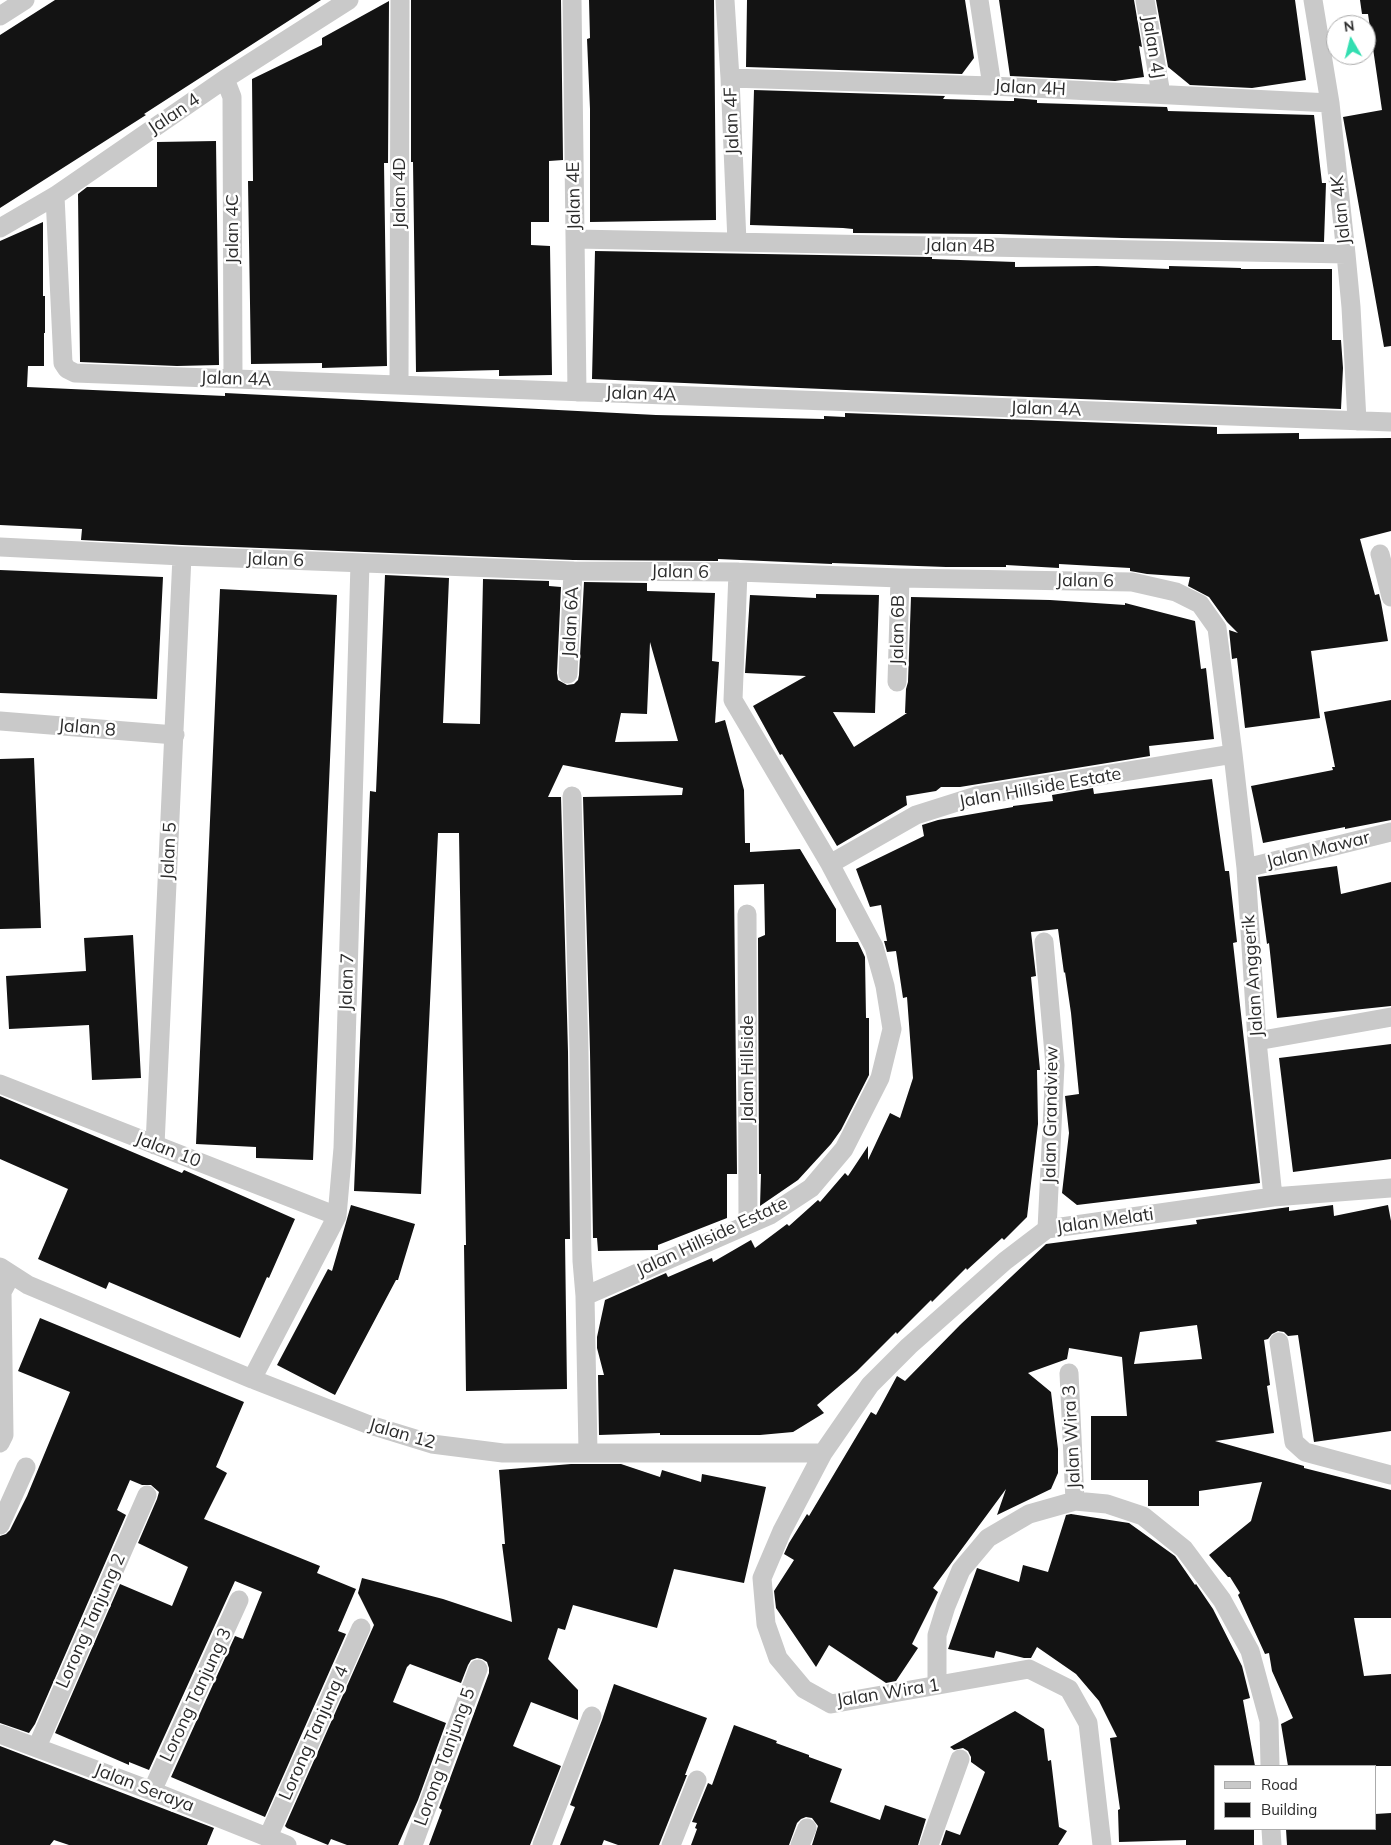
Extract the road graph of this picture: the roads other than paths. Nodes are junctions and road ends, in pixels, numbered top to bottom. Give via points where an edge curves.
1 (25, 0) edge
2 (349, 0) edge
3 (400, 0) edge
4 (572, 0) edge
5 (725, 0) edge
6 (979, 0) edge
7 (1145, 0) edge
8 (1313, 0) edge
9 (0, 16) edge
10 (730, 78) junction
11 (224, 79) junction
12 (992, 86) junction
13 (1160, 94) junction
14 (1330, 103) junction
15 (54, 196) junction
16 (0, 228) edge
17 (575, 239) junction
18 (736, 242) junction
19 (1346, 254) junction
20 (233, 379) junction
21 (400, 385) junction
22 (577, 392) junction
23 (1356, 420) junction
24 (1391, 422) edge
25 (0, 547) edge
26 (1380, 554) dead end
27 (182, 556) junction
28 (360, 563) junction
29 (573, 570) junction
30 (738, 572) junction
31 (900, 578) junction
32 (1391, 597) edge
33 (568, 674) dead end
34 (897, 682) dead end
35 (0, 721) edge
36 (175, 735) junction
37 (1233, 754) junction
38 (572, 796) dead end
39 (1391, 832) edge
40 (830, 864) junction
41 (1246, 868) junction
42 (746, 914) dead end
43 (1044, 942) dead end
44 (1391, 1017) edge
45 (1257, 1041) junction
46 (0, 1084) edge
47 (155, 1145) junction
48 (1391, 1188) edge
49 (1273, 1197) junction
50 (337, 1216) junction
51 (748, 1224) junction
52 (1047, 1229) junction
53 (5, 1271) edge
54 (585, 1296) junction
55 (1279, 1342) dead end
56 (1069, 1373) dead end
57 (252, 1379) junction
58 (0, 1443) edge
59 (588, 1452) junction
60 (823, 1453) junction
61 (26, 1467) dead end
62 (1391, 1475) edge
63 (147, 1496) dead end
64 (1075, 1501) junction
65 (0, 1525) edge
66 (240, 1600) dead end
67 (361, 1628) dead end
68 (478, 1669) dead end
69 (937, 1685) junction
70 (592, 1716) dead end
71 (0, 1734) edge
72 (37, 1747) junction
73 (960, 1759) dead end
74 (1270, 1765) edge
75 (697, 1780) dead end
76 (152, 1791) junction
77 (1271, 1830) edge
78 (268, 1837) junction
79 (286, 1845) edge
80 (413, 1845) edge
81 (542, 1845) edge
82 (671, 1845) edge
83 (929, 1845) edge
84 (1102, 1845) edge
85 (1272, 1845) edge

1 - 9 street
2 - 11 street, Jalan 4
3 - 21 street, Jalan 4D
4 - 17 street, Jalan 4E
5 - 10 street, Jalan 4F
6 - 12 street
7 - 13 street, Jalan 4J
8 - 14 street, Jalan 4K
10 - 12 street, Jalan 4H
10 - 18 street, Jalan 4F
11 - 15 street, Jalan 4
11 - 20 street, Jalan 4C via 232,97
12 - 13 street, Jalan 4H
13 - 14 street, Jalan 4H
14 - 19 street, Jalan 4K
15 - 16 street, Jalan 4
15 - 20 street, Jalan 4A via 63,363 67,369 75,373
17 - 18 street, Jalan 4B
17 - 22 street, Jalan 4E
18 - 19 street, Jalan 4B
19 - 23 street, Jalan 4K
20 - 21 street, Jalan 4A
21 - 22 street, Jalan 4A
22 - 23 street, Jalan 4A
23 - 24 street, Jalan 4A
25 - 27 street, Jalan 6
26 - 32 street
27 - 28 street, Jalan 6
27 - 36 street, Jalan 5
28 - 29 street, Jalan 6
28 - 50 street, Jalan 7 via 343,1148
29 - 30 street, Jalan 6
29 - 33 street, Jalan 6A
30 - 31 street, Jalan 6
30 - 40 street, Jalan Hillside Estate via 733,700
31 - 34 street, Jalan 6B
31 - 37 street, Jalan 6 via 1132,582 1176,592 1200,604 1217,628
35 - 36 street, Jalan 8
36 - 47 street, Jalan 5
37 - 40 street, Jalan Hillside Estate via 976,796 916,815
37 - 41 street, Jalan Anggerik
38 - 54 street
39 - 41 street, Jalan Mawar
40 - 51 street, Jalan Hillside Estate via 874,947 892,1029 880,1078 844,1149 811,1188 770,1215
41 - 45 street, Jalan Anggerik
42 - 51 street, Jalan Hillside
43 - 52 street, Jalan Grandview via 1055,1065
44 - 45 street
45 - 49 street, Jalan Anggerik
46 - 47 street, Jalan 10
47 - 50 street, Jalan 10
48 - 49 street, Jalan Melati
49 - 52 street, Jalan Melati
50 - 57 street, Jalan 7
51 - 54 street, Jalan Hillside Estate
52 - 60 street, Jalan Melati via 1005,1261 909,1346 870,1385
53 - 57 street, Jalan 12 via 28,1285
53 - 58 street via 2,1292 4,1435
54 - 59 street
55 - 62 street via 1294,1442 1305,1452
56 - 64 street, Jalan Wira 3
57 - 59 street, Jalan 12 via 367,1424 432,1444 503,1453
59 - 60 street, Jalan 12
60 - 69 street, Jalan Wira 1 via 782,1531 762,1578 766,1624 778,1658 804,1689 831,1704
61 - 65 street
63 - 72 street, Lorong Tanjung 2
64 - 69 street via 1029,1514 988,1538 962,1570 937,1635
64 - 74 street via 1107,1504 1143,1516 1184,1549 1216,1592 1250,1651 1269,1721
66 - 76 street, Lorong Tanjung 3
67 - 78 street, Lorong Tanjung 4
68 - 80 street, Lorong Tanjung 5
69 - 84 street, Jalan Wira 1 via 1029,1669 1069,1689 1088,1723
70 - 81 street
71 - 72 street, Jalan Seraya
72 - 76 street, Jalan Seraya
73 - 83 street
75 - 82 street
76 - 78 street, Jalan Seraya
77 - 85 street
78 - 79 street, Jalan Seraya

